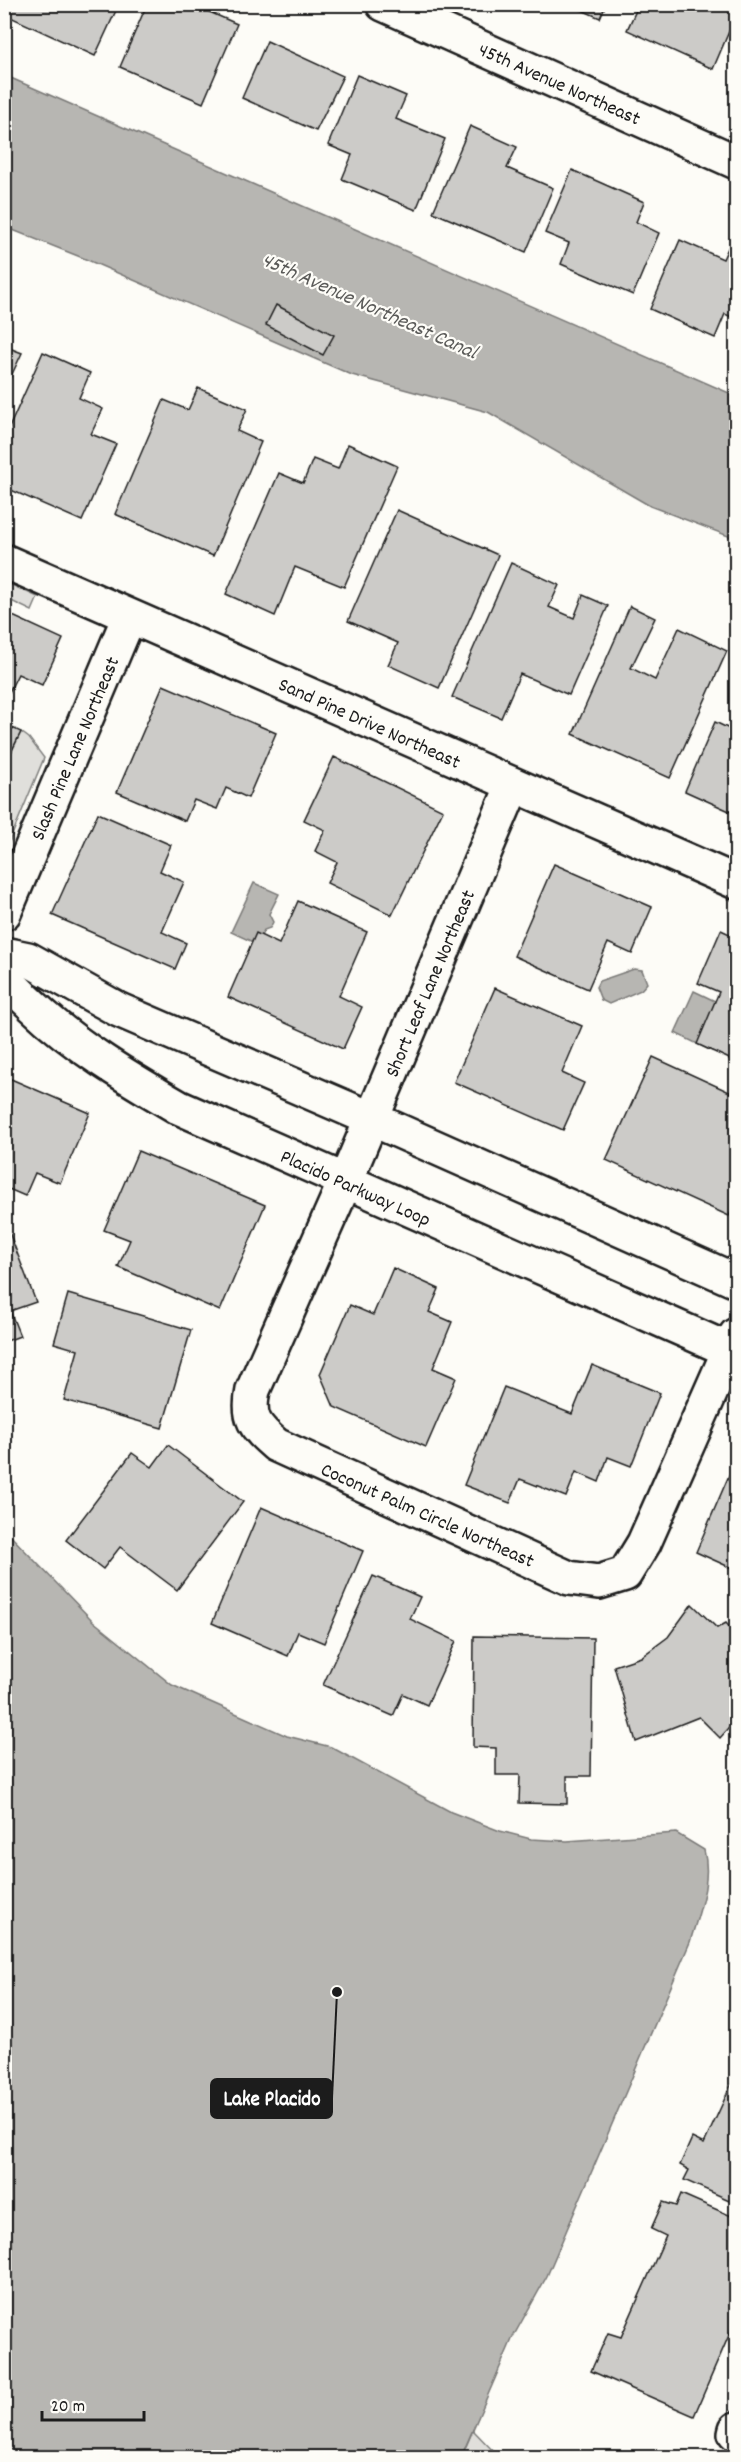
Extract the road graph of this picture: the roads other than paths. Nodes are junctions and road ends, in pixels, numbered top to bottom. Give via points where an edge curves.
1 (383, 4) edge
2 (736, 162) edge
3 (4, 561) edge
4 (129, 617) junction
5 (513, 785) junction
6 (736, 882) edge
7 (4, 913) edge
8 (4, 954) edge
9 (4, 976) edge
10 (372, 1119) junction
11 (345, 1182) junction
12 (736, 1281) edge
13 (734, 1346) edge

1 - 2 street, 45th Avenue Northeast
3 - 4 street, Sand Pine Drive Northeast
4 - 5 street, Sand Pine Drive Northeast
4 - 7 street, Slash Pine Lane Northeast
5 - 6 street, Sand Pine Drive Northeast
5 - 10 street, Short Leaf Lane Northeast
8 - 10 street via 28,959 120,1010
9 - 11 street, Placido Parkway Loop via 55,1027 118,1072 178,1107
10 - 11 street, Short Leaf Lane Northeast
10 - 12 street
11 - 13 street, Placido Parkway Loop
11 - 13 street, Coconut Palm Circle Northeast via 253,1390 249,1408 258,1429 276,1445 569,1578 599,1582 625,1574 644,1543

